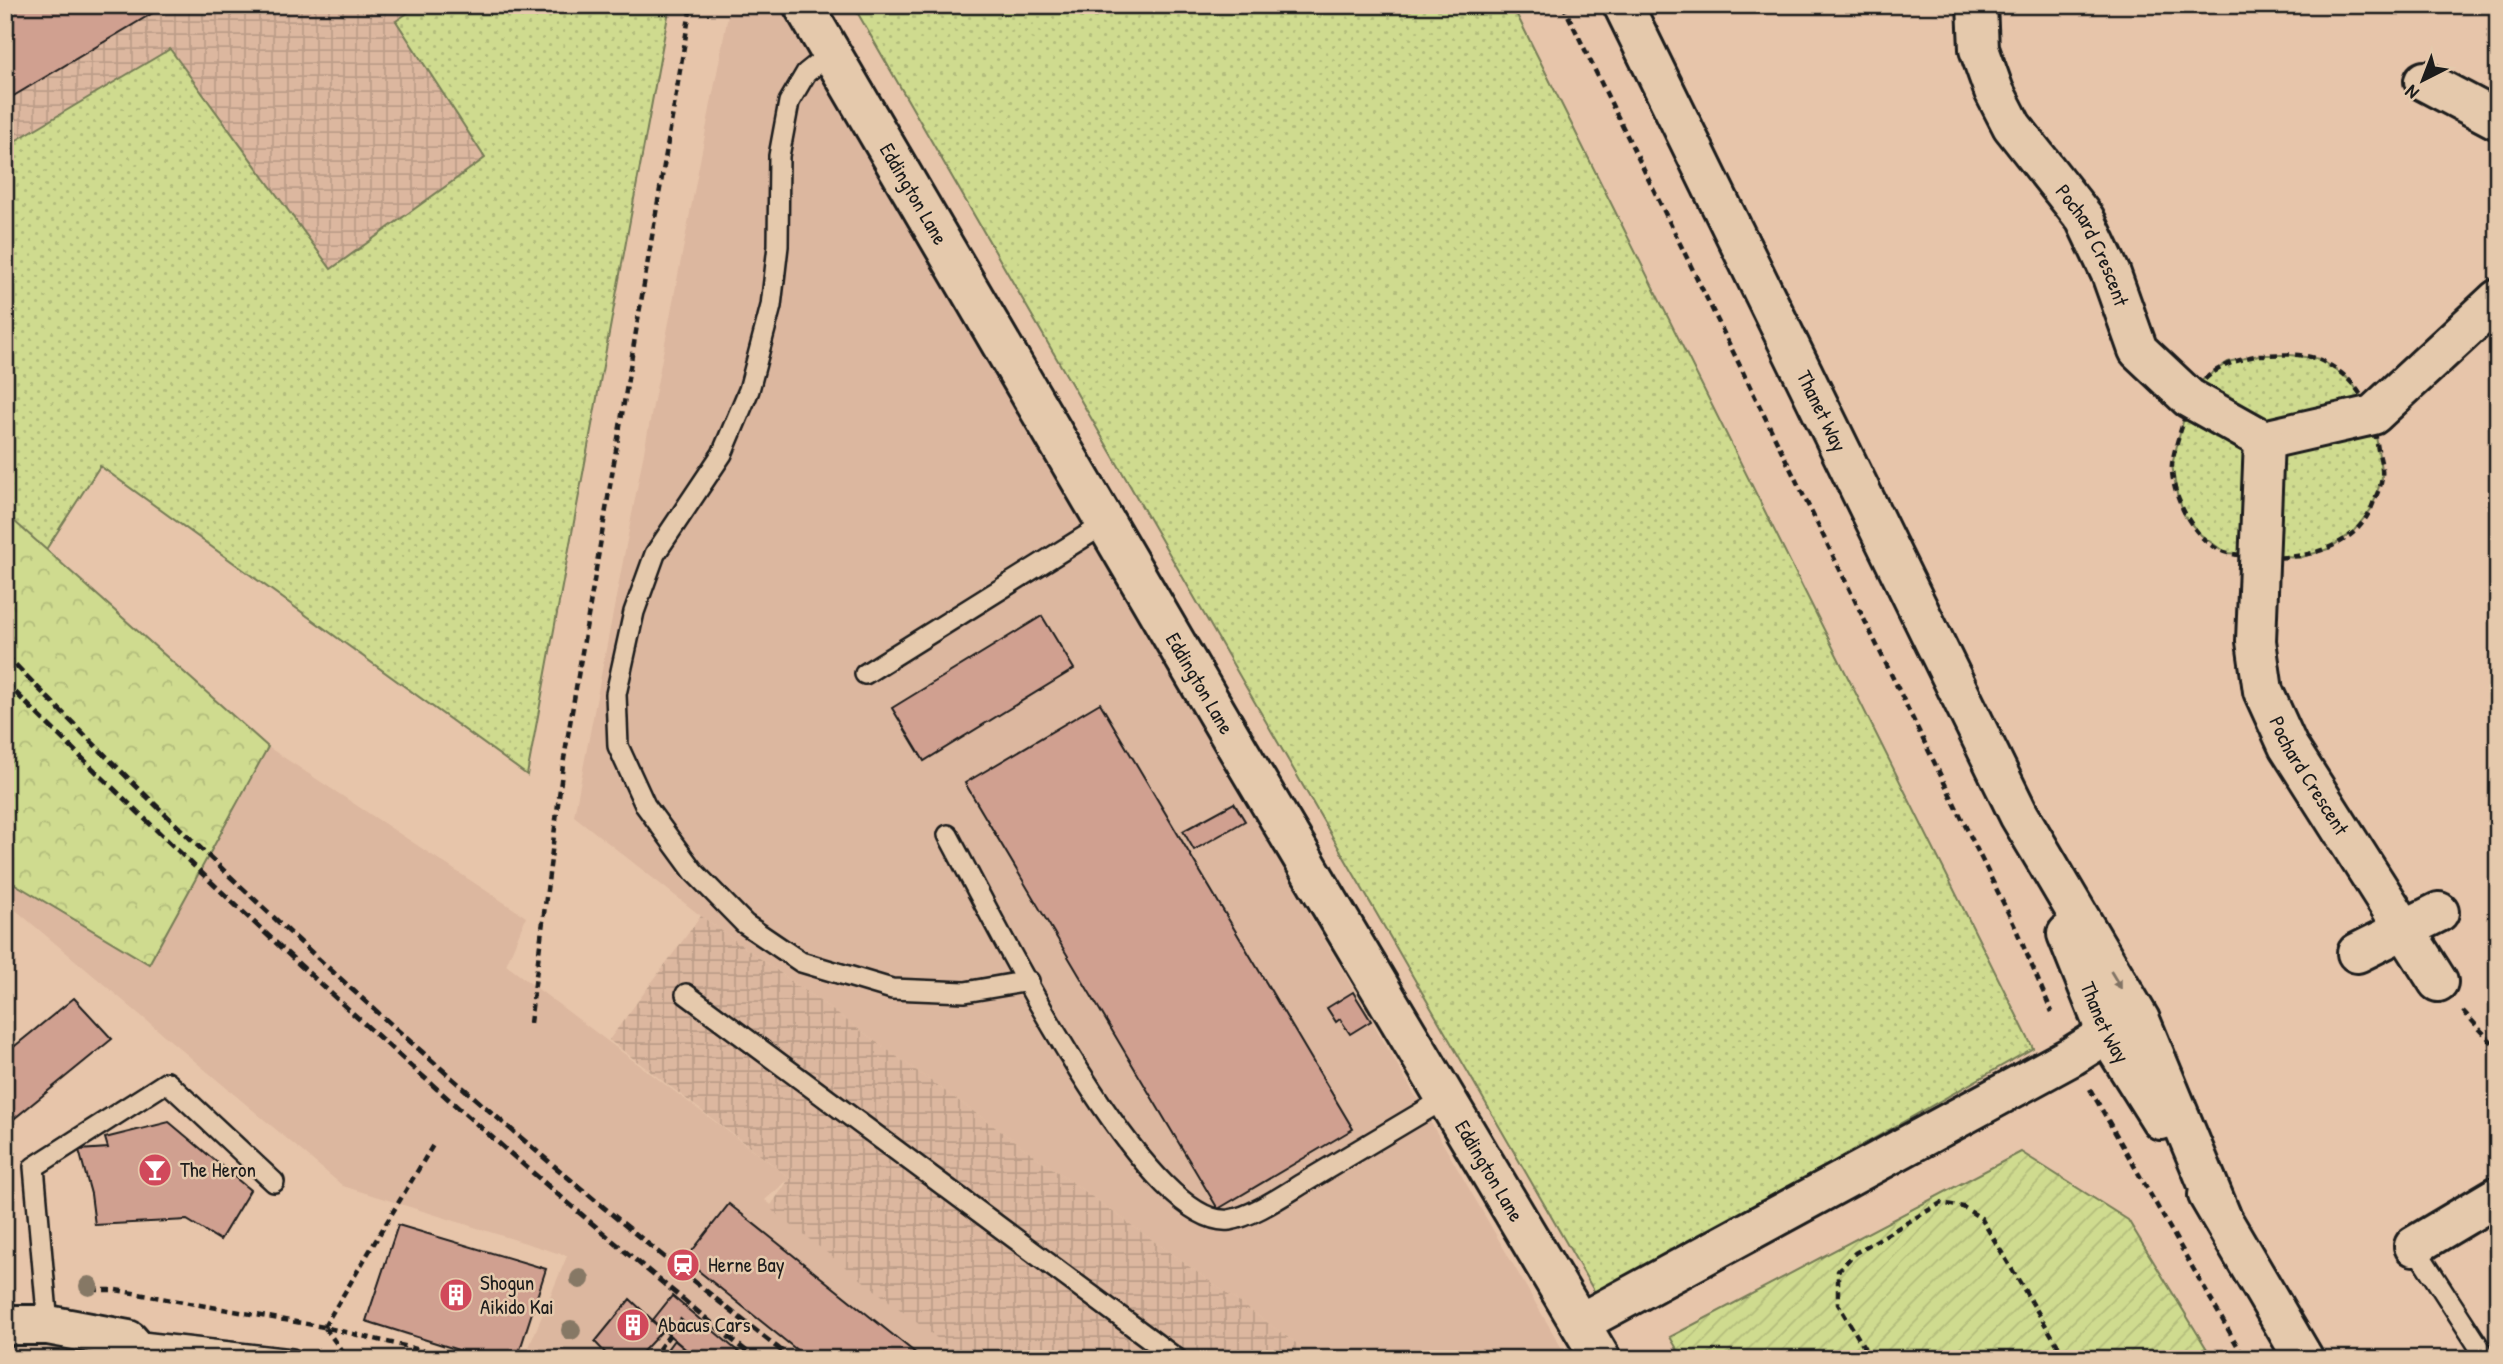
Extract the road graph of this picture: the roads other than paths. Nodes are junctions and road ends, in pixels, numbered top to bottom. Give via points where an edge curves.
1 (803, 5) edge
2 (1623, 5) edge
3 (1977, 5) edge
4 (831, 53) junction
5 (2424, 81) dead end
6 (2498, 120) edge
7 (2498, 299) edge
8 (2264, 440) junction
9 (1108, 522) junction
10 (865, 674) dead end
11 (2019, 816) junction
12 (948, 835) dead end
13 (2439, 912) dead end
14 (2402, 930) junction
15 (2357, 953) dead end
16 (1029, 981) junction
17 (2438, 982) road end
18 (685, 994) dead end
19 (2107, 1034) junction
20 (1446, 1098) junction
21 (274, 1182) dead end
22 (2498, 1196) edge
23 (2221, 1216) junction
24 (2414, 1246) joint
25 (1580, 1324) junction
26 (5, 1325) edge
27 (48, 1325) junction
28 (137, 1349) edge
29 (292, 1359) edge
30 (1177, 1359) edge
31 (1601, 1359) edge
32 (2304, 1359) edge
33 (2487, 1359) edge

1 - 4 street, Eddington Lane
2 - 11 street, Thanet Way
3 - 8 street, Pochard Crescent via 1979,49 1994,92 2012,126 2085,219 2111,274 2137,351 2189,398
4 - 9 street, Eddington Lane
4 - 16 lane via 806,73 789,102 779,156 778,246 771,306 749,390 722,454 656,554 634,612 616,694 618,746 645,805 694,872 745,924 801,962 892,989 965,992
5 - 6 street
7 - 8 street via 2373,415
8 - 14 street, Pochard Crescent via 2256,641 2263,691 2288,746
9 - 10 lane
9 - 20 street, Eddington Lane
11 - 19 street, Thanet Way
11 -> 23 street, Thanet Way via 2140,1020
12 - 16 lane
13 - 14 street
14 - 15 street
14 - 17 street, Pochard Crescent
16 - 20 lane via 1086,1084 1127,1144 1192,1210 1228,1220 1264,1206
18 - 30 lane
19 - 23 street, Thanet Way
19 - 25 street
20 - 25 street, Eddington Lane
21 - 27 lane via 167,1082 34,1167
22 - 24 street
23 - 32 street, Thanet Way
24 - 33 lane
25 - 31 street, Eddington Lane
26 - 27 street
27 - 28 street
28 - 29 lane

